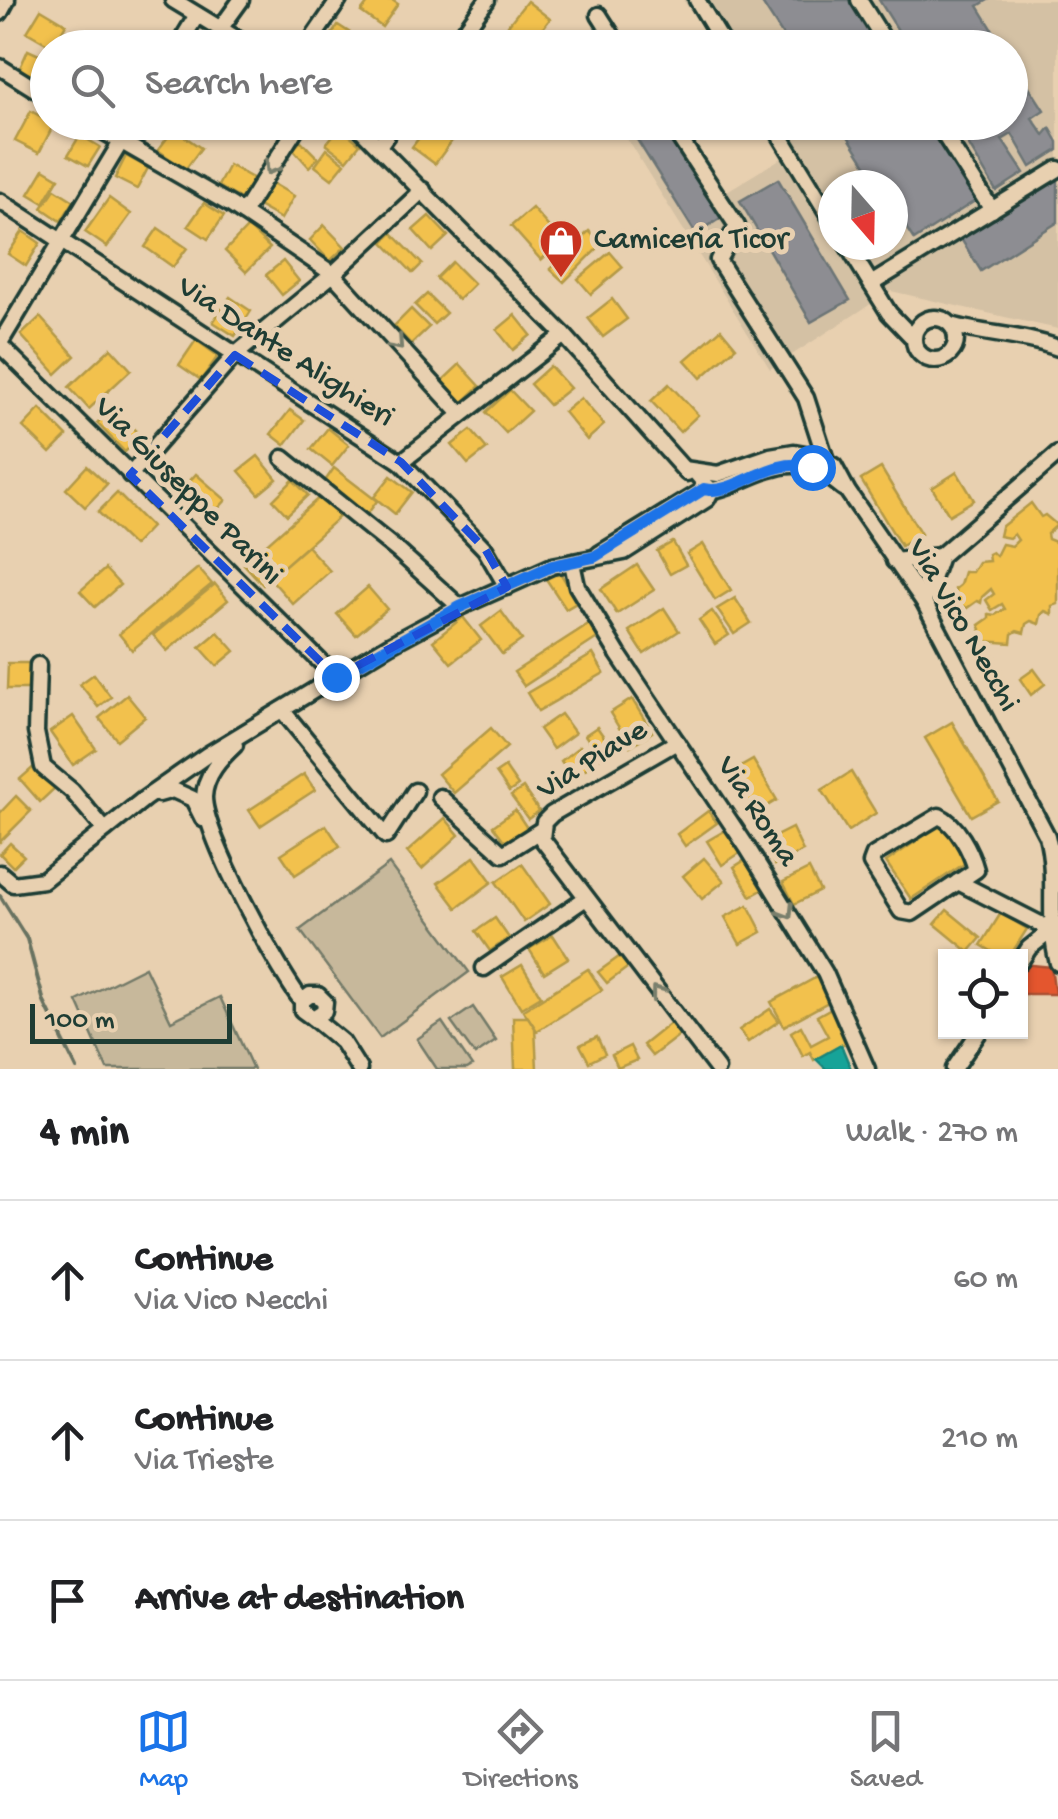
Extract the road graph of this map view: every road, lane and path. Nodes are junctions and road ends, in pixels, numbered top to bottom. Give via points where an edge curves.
1 (8, 0) edge
2 (174, 0) edge
3 (240, 0) edge
4 (339, 0) edge
5 (487, 0) edge
6 (697, 0) edge
7 (859, 0) edge
8 (0, 13) edge
9 (196, 14) junction
10 (599, 16) dead end
11 (220, 29) joint
12 (187, 30) edge
13 (318, 30) edge
14 (465, 30) edge
15 (608, 30) edge
16 (715, 30) edge
17 (878, 30) edge
18 (0, 68) edge
19 (30, 87) edge
20 (115, 140) edge
21 (122, 140) edge
22 (289, 140) edge
23 (373, 140) edge
24 (383, 140) edge
25 (681, 140) edge
26 (783, 140) edge
27 (947, 140) edge
28 (120, 143) junction
29 (379, 146) junction
30 (1058, 169) edge
31 (423, 190) junction
32 (818, 197) edge
33 (0, 201) edge
34 (992, 210) junction
35 (243, 213) junction
36 (63, 241) junction
37 (856, 260) edge
38 (333, 274) junction
39 (871, 284) junction
40 (889, 314) junction
41 (926, 320) junction
42 (951, 325) junction
43 (986, 334) junction
44 (564, 335) junction
45 (914, 338) junction
46 (0, 344) edge
47 (954, 347) junction
48 (1058, 348) edge
49 (236, 355) junction
50 (461, 414) junction
51 (1058, 454) edge
52 (283, 458) dead end
53 (826, 460) junction
54 (401, 462) junction
55 (753, 462) junction
56 (690, 470) junction
57 (130, 475) junction
58 (708, 489) junction
59 (848, 492) junction
60 (940, 556) junction
61 (583, 560) junction
62 (894, 561) junction
63 (507, 587) junction
64 (924, 602) junction
65 (460, 607) junction
66 (38, 665) dead end
67 (336, 677) junction
68 (282, 710) junction
69 (254, 728) junction
70 (677, 742) junction
71 (416, 792) dead end
72 (440, 797) dead end
73 (144, 798) junction
74 (106, 830) junction
75 (541, 830) junction
76 (214, 838) junction
77 (0, 873) edge
78 (958, 882) junction
79 (586, 898) junction
80 (1056, 901) edge
81 (1052, 930) junction
82 (1027, 949) edge
83 (1058, 963) edge
84 (484, 968) dead end
85 (974, 1039) edge
86 (359, 1069) edge
87 (716, 1069) edge
88 (867, 1069) edge
89 (954, 1069) edge

1 - 8 street
2 - 9 street
3 - 11 street
4 - 13 street
5 - 14 street
6 - 16 street
7 - 17 street
9 - 11 street
9 - 12 street
10 - 15 street
18 - 19 street
20 - 28 street
21 - 28 street
22 -> 35 street
23 - 29 street
24 - 29 street
25 - 53 street, Via Vico Necchi via 737,226 718,260 806,398
26 - 32 street
27 - 34 street
28 - 35 street
28 - 36 street
29 - 31 street
30 - 34 street
31 - 38 street
31 - 44 street
33 - 36 street, Via Dante Alighieri
34 - 39 street
35 - 38 street
36 - 46 street
36 - 49 street, Via Dante Alighieri
37 - 39 street
38 - 49 street
38 -> 50 street
39 - 40 street
40 - 41 street
40 - 45 street
41 - 42 street
41 - 45 street
42 - 43 street
42 - 47 street
43 - 47 street
43 - 48 street via 1028,337
44 - 50 street
44 - 56 street
45 - 47 street via 929,359
46 - 57 street, Via Giuseppe Parini
49 - 54 street, Via Dante Alighieri
49 - 57 street
50 - 54 street
51 - 60 street
52 - 65 street
53 - 55 street via 794,452
53 - 59 street, Via Vico Necchi
54 - 63 street, Via Dante Alighieri via 485,550
55 - 56 street via 718,474
55 - 58 street
56 - 58 street
57 - 67 street, Via Giuseppe Parini
58 - 59 street, Via Vico Necchi via 794,464 820,470
58 - 61 street via 703,503 631,549
59 - 62 street, Via Vico Necchi
60 - 62 street
60 - 64 street
61 - 63 street
61 - 70 street, Via Roma via 582,595
62 - 64 street, Via Vico Necchi
63 - 65 street
64 - 80 street, Via Vico Necchi via 1047,836
65 - 67 street
66 - 74 street via 36,732 43,767
67 - 68 street
68 - 69 street
68 - 71 street via 386,836
69 - 73 street
69 - 76 street via 207,780 204,800
70 - 75 street, Via Piave via 552,814
70 -> 88 street, Via Roma via 825,973
72 - 75 street, Via Piave via 503,854
73 - 74 street
73 - 76 street via 174,790 193,799
74 - 77 street via 44,880 13,884
75 - 79 street, Via Piave
76 - 86 street via 284,977 306,998 302,1010 319,1015
78 - 78 street via 912,913 901,912 870,863 939,816 972,856 976,870
78 - 81 street
79 - 84 street
87 -> 79 street, Via Piave
80 - 81 street, Via Vico Necchi
81 - 82 street
81 - 83 street, Via Vico Necchi
85 - 89 street

